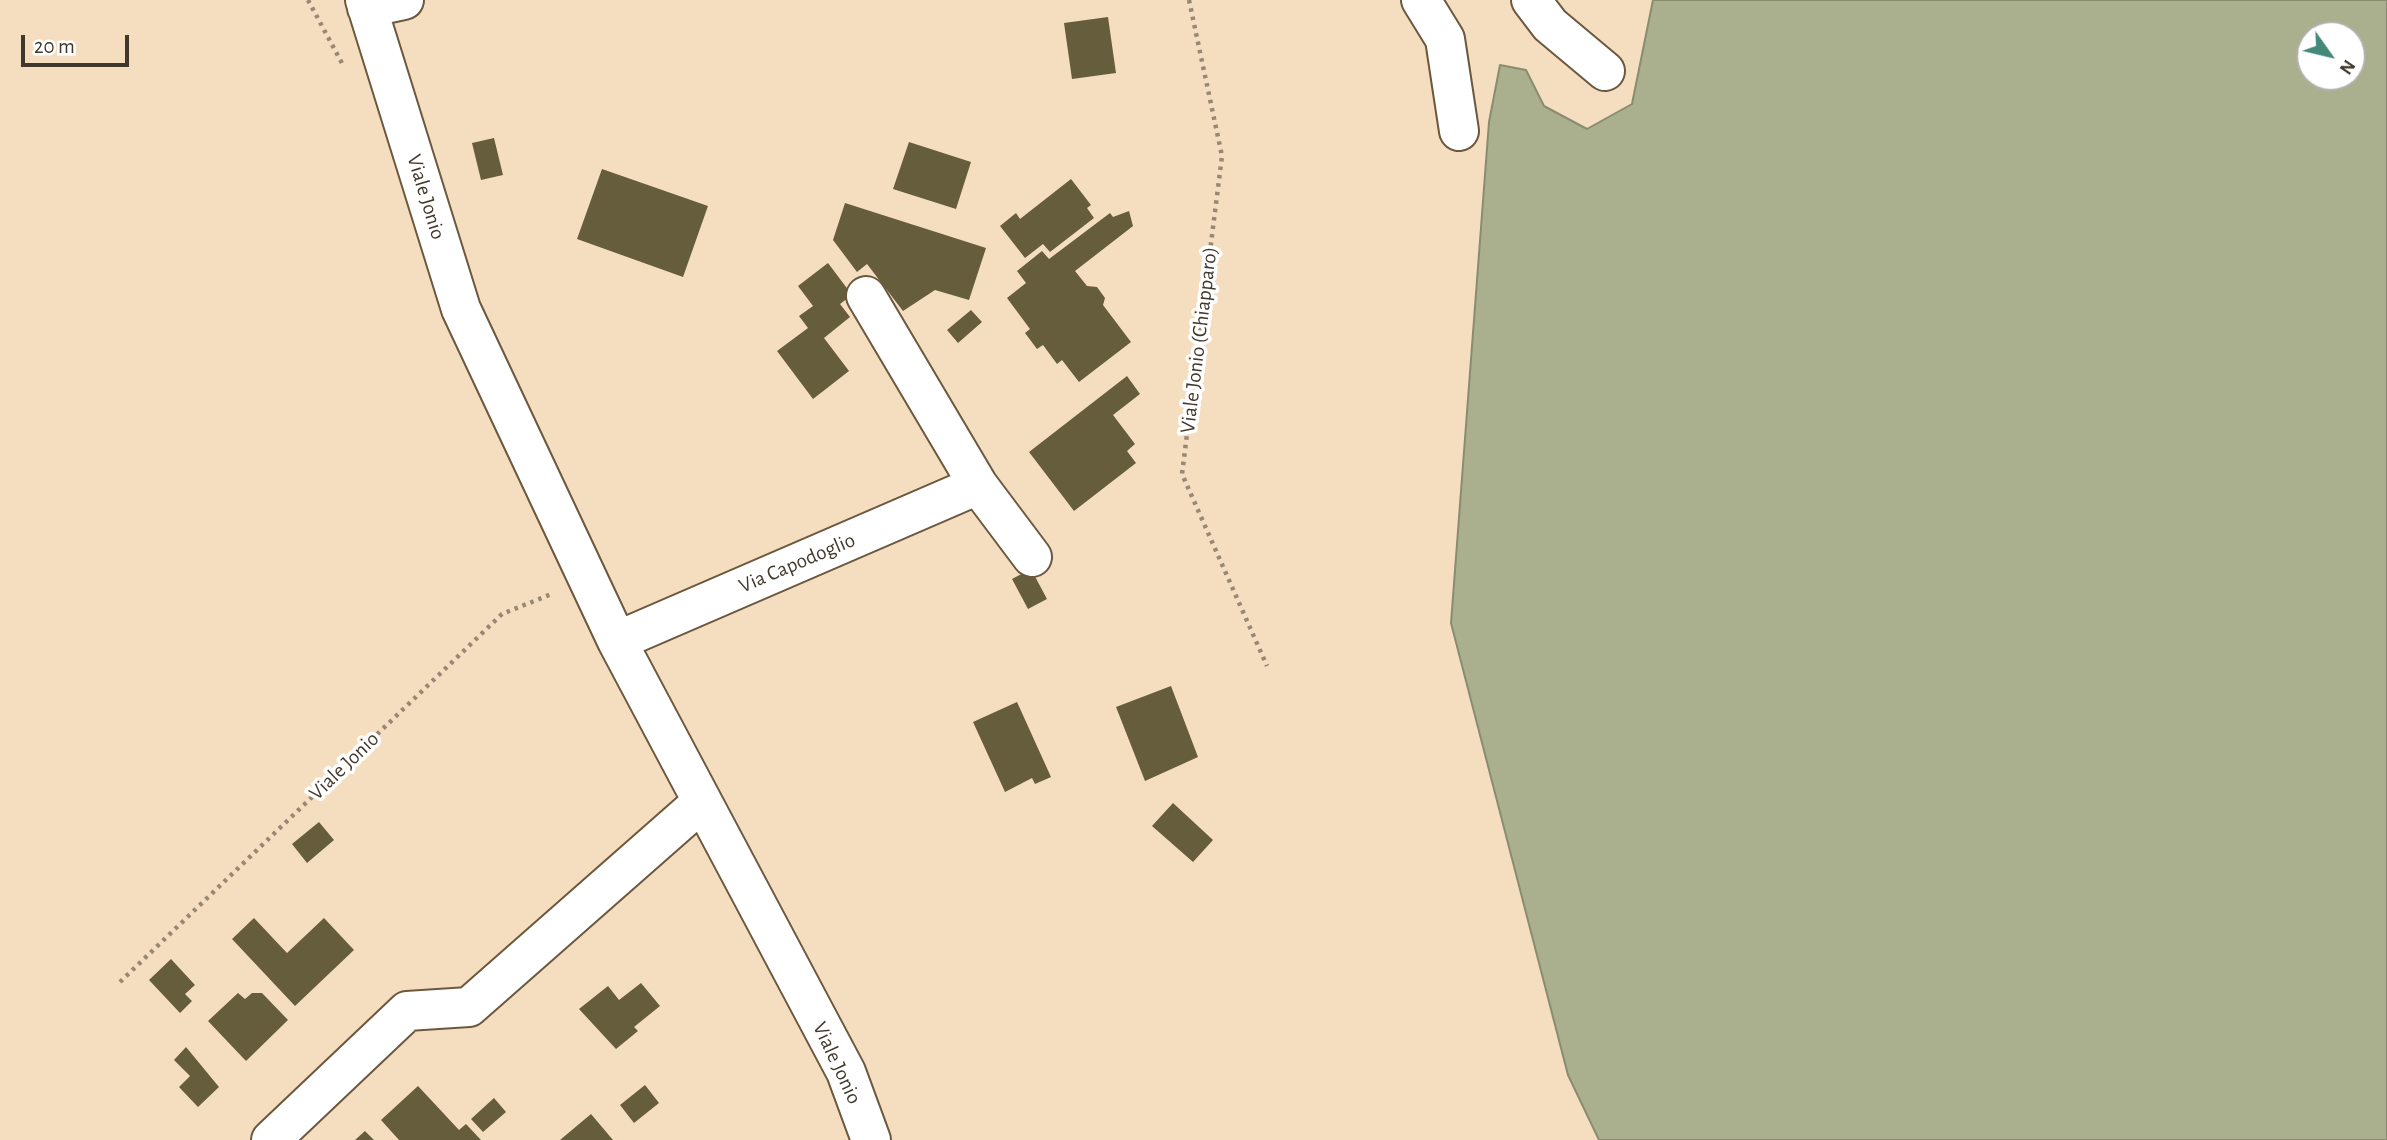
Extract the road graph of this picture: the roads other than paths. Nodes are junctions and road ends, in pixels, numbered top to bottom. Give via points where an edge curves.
1 (404, 0) edge
2 (1421, 0) edge
3 (1531, 0) edge
4 (366, 4) edge
5 (1605, 71) dead end
6 (1459, 131) dead end
7 (866, 296) dead end
8 (978, 485) junction
9 (1032, 558) dead end
10 (617, 641) junction
11 (702, 802) junction
12 (271, 1140) edge
13 (871, 1140) edge

1 - 4 street
2 - 6 street via 1445,39
3 - 5 street via 1550,25
4 - 10 street, Viale Jonio via 461,309
7 - 8 street
8 - 9 street
8 - 10 street, Via Capodoglio
10 - 11 street, Viale Jonio
11 - 12 street via 469,1007 407,1012
11 - 13 street, Viale Jonio via 846,1072

